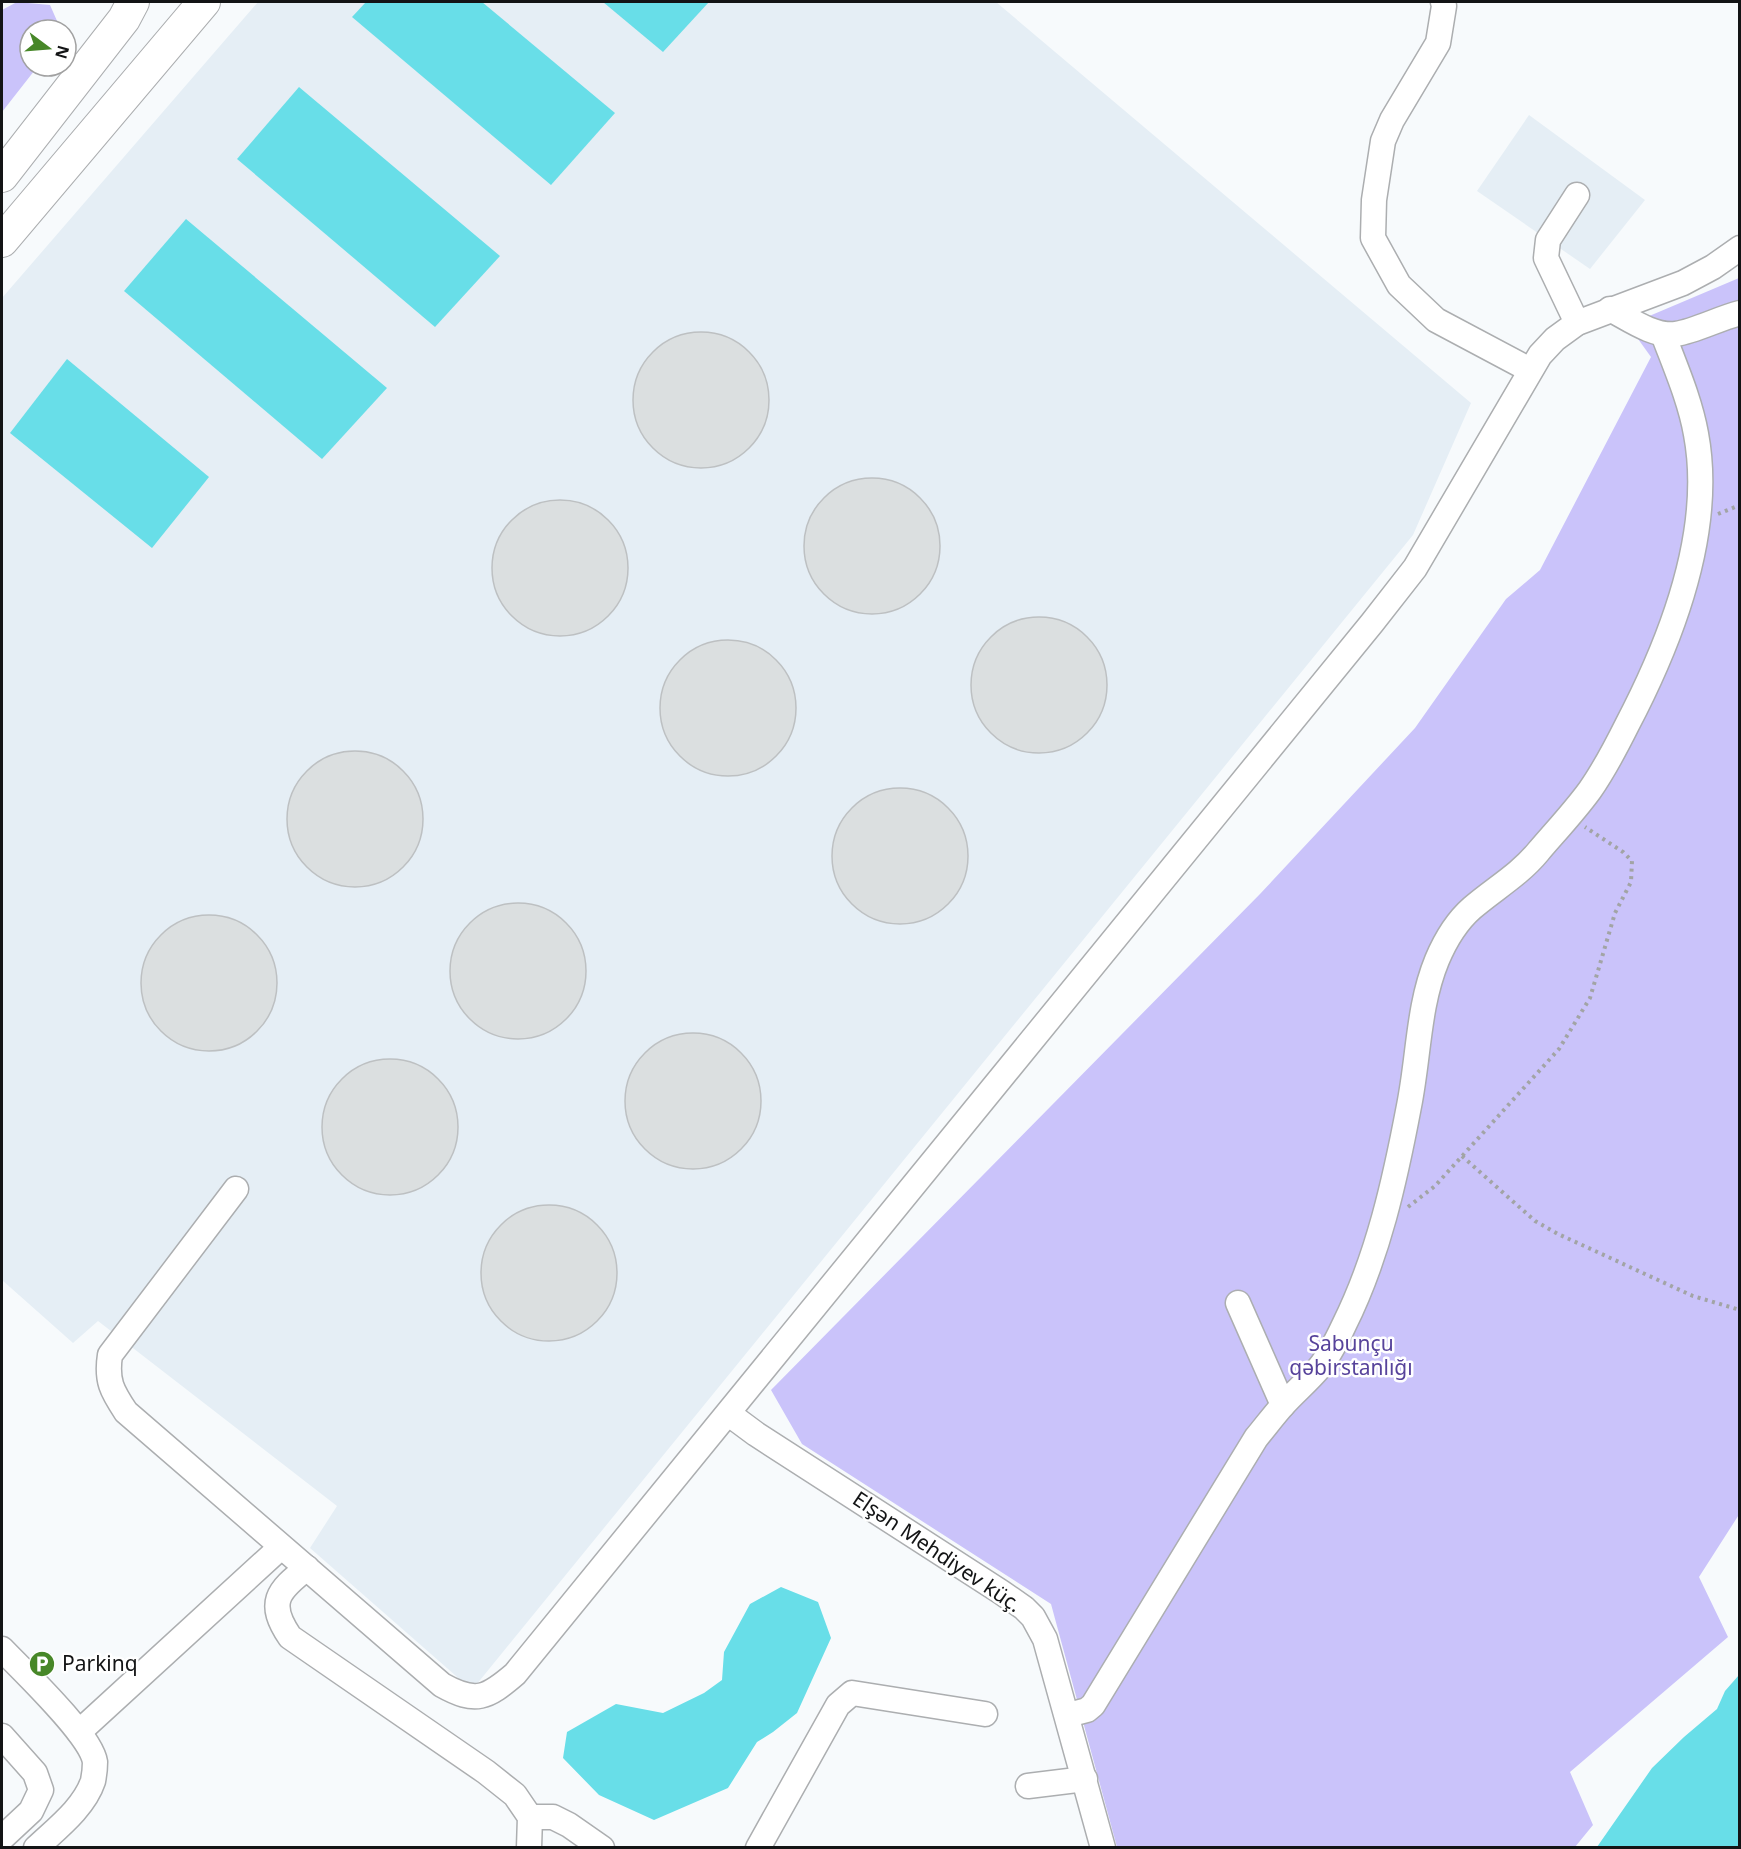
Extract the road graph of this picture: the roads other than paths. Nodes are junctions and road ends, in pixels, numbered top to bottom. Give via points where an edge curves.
1 (204, 2) edge
2 (1443, 2) edge
3 (127, 7) edge
4 (2, 176) edge
5 (1577, 195) dead end
6 (2, 241) edge
7 (1740, 248) edge
8 (1610, 309) junction
9 (1740, 313) edge
10 (1577, 323) junction
11 (1663, 334) junction
12 (1530, 370) junction
13 (236, 1189) dead end
14 (1238, 1303) dead end
15 (1283, 1406) junction
16 (729, 1414) junction
17 (281, 1548) junction
18 (307, 1568) junction
19 (2, 1648) edge
20 (985, 1714) dead end
21 (1068, 1715) junction
22 (79, 1732) junction
23 (2, 1736) edge
24 (1085, 1779) junction
25 (1028, 1786) dead end
26 (530, 1817) junction
27 (2, 1838) edge
28 (36, 1848) edge
29 (529, 1848) edge
30 (602, 1848) edge
31 (758, 1848) edge
32 (1103, 1848) edge

1 - 6 main road
2 - 12 street via 1438,43 1383,141 1373,238 1399,285 1436,320
3 - 4 main road
5 - 10 street via 1548,240 1546,258
7 - 8 street via 1683,283
8 - 10 street
8 - 11 street
9 - 11 street via 1676,334
10 - 12 street via 1555,339
11 - 15 street via 1696,434 1700,470 1698,521 1671,632 1650,681 1590,790 1532,860 1470,910 1453,929 1439,956 1428,983 1403,1136 1360,1292 1319,1368
12 - 16 street via 1408,578
13 - 17 street via 121,1339 110,1355 107,1372 113,1392 126,1412
14 - 15 street
15 - 21 street via 1257,1438 1093,1705
16 - 18 street via 516,1674 478,1698 459,1695 442,1685
16 - 21 street, Elşən Mehdiyev küç. via 1024,1608 1045,1640
17 - 18 street
17 - 22 street
18 - 26 street via 287,1583 279,1596 281,1623 290,1637 486,1772 514,1795
19 - 22 street
20 - 31 street via 852,1693 838,1704
21 - 24 street, Elşən Mehdiyev küç.
22 - 28 street via 95,1761 93,1780 81,1802
23 - 27 street via 35,1773 41,1790 31,1810
24 - 25 street
24 - 32 street, Elşən Mehdiyev küç.
26 - 29 street
26 - 30 street via 553,1817

